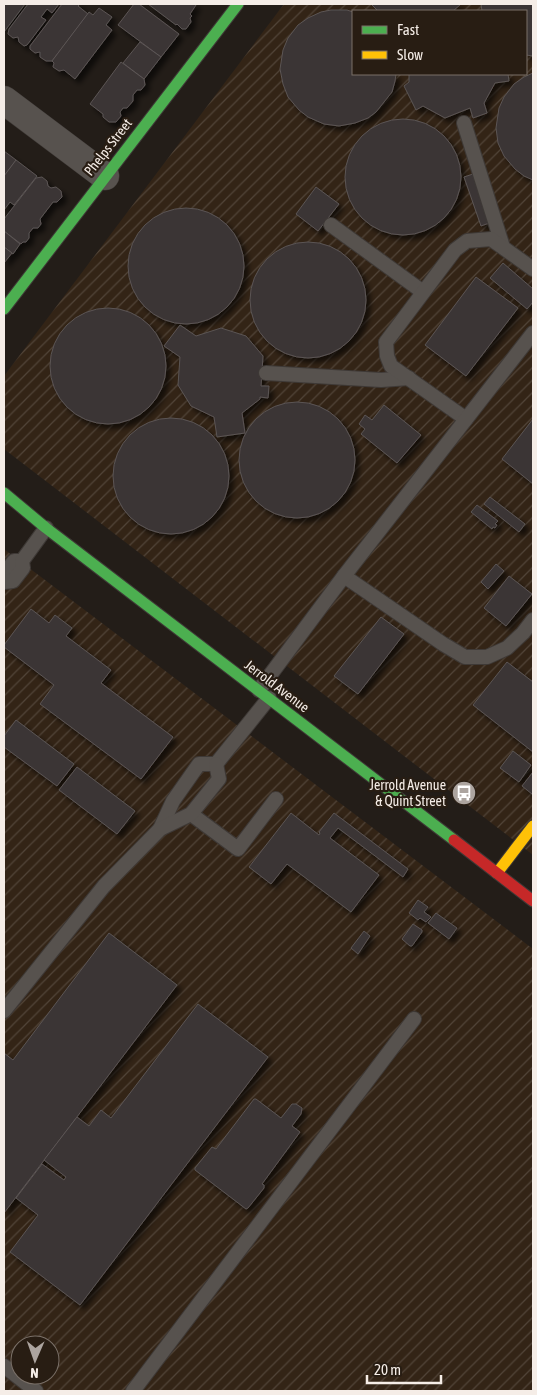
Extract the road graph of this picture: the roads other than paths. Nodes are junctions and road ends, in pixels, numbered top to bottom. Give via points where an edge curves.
1 (238, 4) edge
2 (4, 100) edge
3 (464, 123) dead end
4 (105, 176) junction
5 (331, 225) dead end
6 (503, 247) junction
7 (533, 269) edge
8 (423, 292) junction
9 (4, 309) edge
10 (533, 333) edge
11 (266, 374) dead end
12 (409, 378) junction
13 (466, 419) junction
14 (4, 494) edge
15 (46, 528) junction
16 (344, 576) junction
17 (4, 579) edge
18 (533, 620) edge
19 (264, 694) junction
20 (216, 764) junction
21 (276, 799) dead end
22 (191, 814) junction
23 (533, 826) edge
24 (160, 830) junction
25 (497, 873) junction
26 (533, 901) edge
27 (4, 1011) edge
28 (414, 1019) dead end
29 (4, 1366) edge
30 (36, 1391) edge
31 (133, 1391) edge

1 - 4 street, Phelps Street
2 - 4 street
3 - 6 lane
4 - 9 street, Phelps Street
5 - 8 lane
6 - 7 lane
6 - 8 lane via 491,239 467,241 455,250
8 - 12 lane via 386,342 391,366
10 - 13 lane
11 - 12 lane via 381,380
12 - 13 lane
13 - 16 lane
14 - 15 street, Jerrold Avenue
15 - 17 lane via 22,561 23,568 13,581
15 - 19 street, Jerrold Avenue
16 - 18 lane via 466,657 487,657 507,648
16 - 19 lane
19 - 20 lane via 245,728
19 - 25 street, Jerrold Avenue
20 - 22 lane via 219,779
20 - 24 lane via 199,764 173,801
21 - 22 lane via 238,848
22 - 24 lane
23 - 25 street
24 - 27 lane via 104,886
25 - 26 street, Jerrold Avenue
28 - 31 lane
29 - 30 lane

